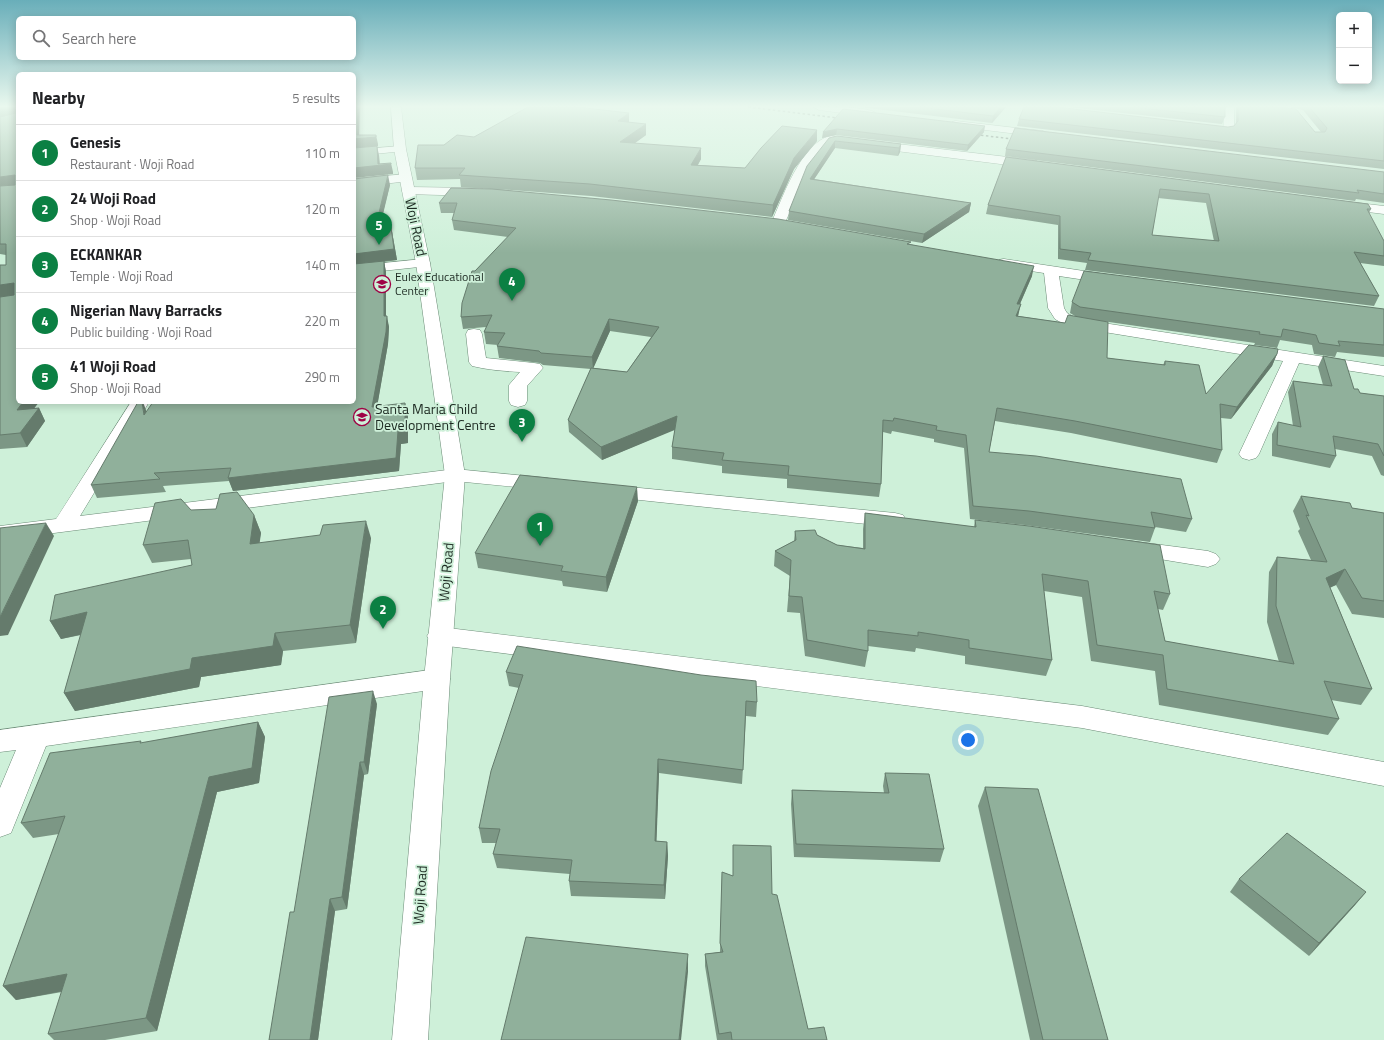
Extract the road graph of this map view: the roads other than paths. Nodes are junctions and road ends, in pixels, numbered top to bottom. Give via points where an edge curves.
1 (401, 156) edge
2 (813, 156) edge
3 (962, 156) edge
4 (1046, 166) edge
5 (356, 183) edge
6 (407, 185) junction
7 (493, 193) edge
8 (1328, 204) edge
9 (1384, 210) edge
10 (762, 222) edge
11 (778, 224) junction
12 (793, 226) edge
13 (988, 260) edge
14 (423, 263) junction
15 (356, 270) edge
16 (1050, 271) junction
17 (1128, 281) edge
18 (474, 334) dead end
19 (1294, 356) junction
20 (1384, 371) edge
21 (518, 401) dead end
22 (139, 404) edge
23 (1250, 454) dead end
24 (455, 475) junction
25 (566, 486) edge
26 (590, 489) edge
27 (914, 522) edge
28 (63, 525) junction
29 (0, 533) edge
30 (1109, 545) edge
31 (1208, 559) dead end
32 (440, 636) junction
33 (437, 679) junction
34 (36, 736) junction
35 (0, 741) edge
36 (1384, 774) edge
37 (0, 824) edge
38 (410, 1040) edge

1 - 6 street, Woji Road
2 - 11 street via 799,173
3 - 4 street
5 - 6 street
6 - 7 street via 434,191
6 - 14 street, Woji Road
8 - 9 street
10 - 11 street
11 - 12 street
13 - 16 street
14 - 15 street
14 - 24 street, Woji Road
16 - 17 street
16 - 19 street via 1056,308 1061,316 1073,323
18 - 21 street via 478,362 534,368 518,385
19 - 20 street
19 - 23 street
22 - 28 street
24 - 25 street
24 - 28 street
24 - 32 street, Woji Road
26 - 27 street
28 - 29 street
30 - 31 street
32 - 33 street, Woji Road
32 - 36 street via 1082,717
33 - 34 street
33 - 38 street, Woji Road
34 - 35 street
34 - 37 street

